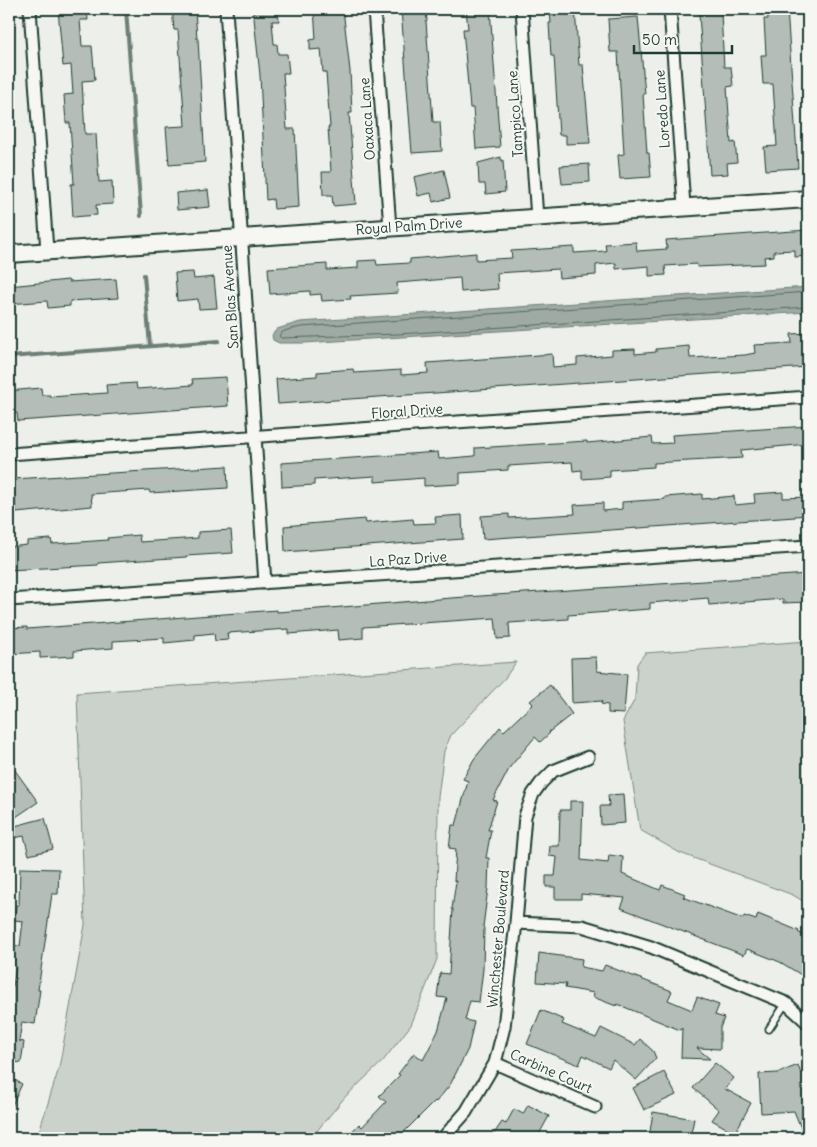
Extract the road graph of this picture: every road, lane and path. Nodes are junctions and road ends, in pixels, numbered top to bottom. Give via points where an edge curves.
1 (30, 9) edge
2 (226, 9) edge
3 (374, 9) edge
4 (522, 9) edge
5 (670, 9) edge
6 (808, 199) edge
7 (684, 206) junction
8 (537, 218) junction
9 (390, 228) junction
10 (241, 238) junction
11 (47, 251) junction
12 (9, 254) edge
13 (808, 397) edge
14 (254, 437) junction
15 (9, 454) edge
16 (808, 546) edge
17 (265, 583) junction
18 (9, 600) edge
19 (588, 757) dead end
20 (516, 923) junction
21 (786, 1003) junction
22 (808, 1022) edge
23 (769, 1029) dead end
24 (495, 1063) junction
25 (595, 1107) dead end
26 (443, 1138) edge

1 - 11 street
2 - 10 street, San Blas Avenue
3 - 9 street, Oaxaca Lane
4 - 8 street, Tampico Lane
5 - 7 street, Loredo Lane
6 - 7 street, Royal Palm Drive
7 - 8 street, Royal Palm Drive
8 - 9 street, Royal Palm Drive
9 - 10 street, Royal Palm Drive
10 - 11 street, Royal Palm Drive
10 - 14 street, San Blas Avenue
11 - 12 street, Royal Palm Drive
13 - 14 street, Floral Drive
14 - 15 street, Floral Drive
14 - 17 street, San Blas Avenue
16 - 17 street, La Paz Drive
17 - 18 street, La Paz Drive
19 - 20 street, Winchester Boulevard via 553,771 533,794 522,835
20 - 21 street via 582,926 651,947
20 - 24 street, Winchester Boulevard via 508,1006
21 - 22 street
21 - 23 lane
24 - 25 street, Carbine Court
24 - 26 street, Winchester Boulevard via 466,1112

